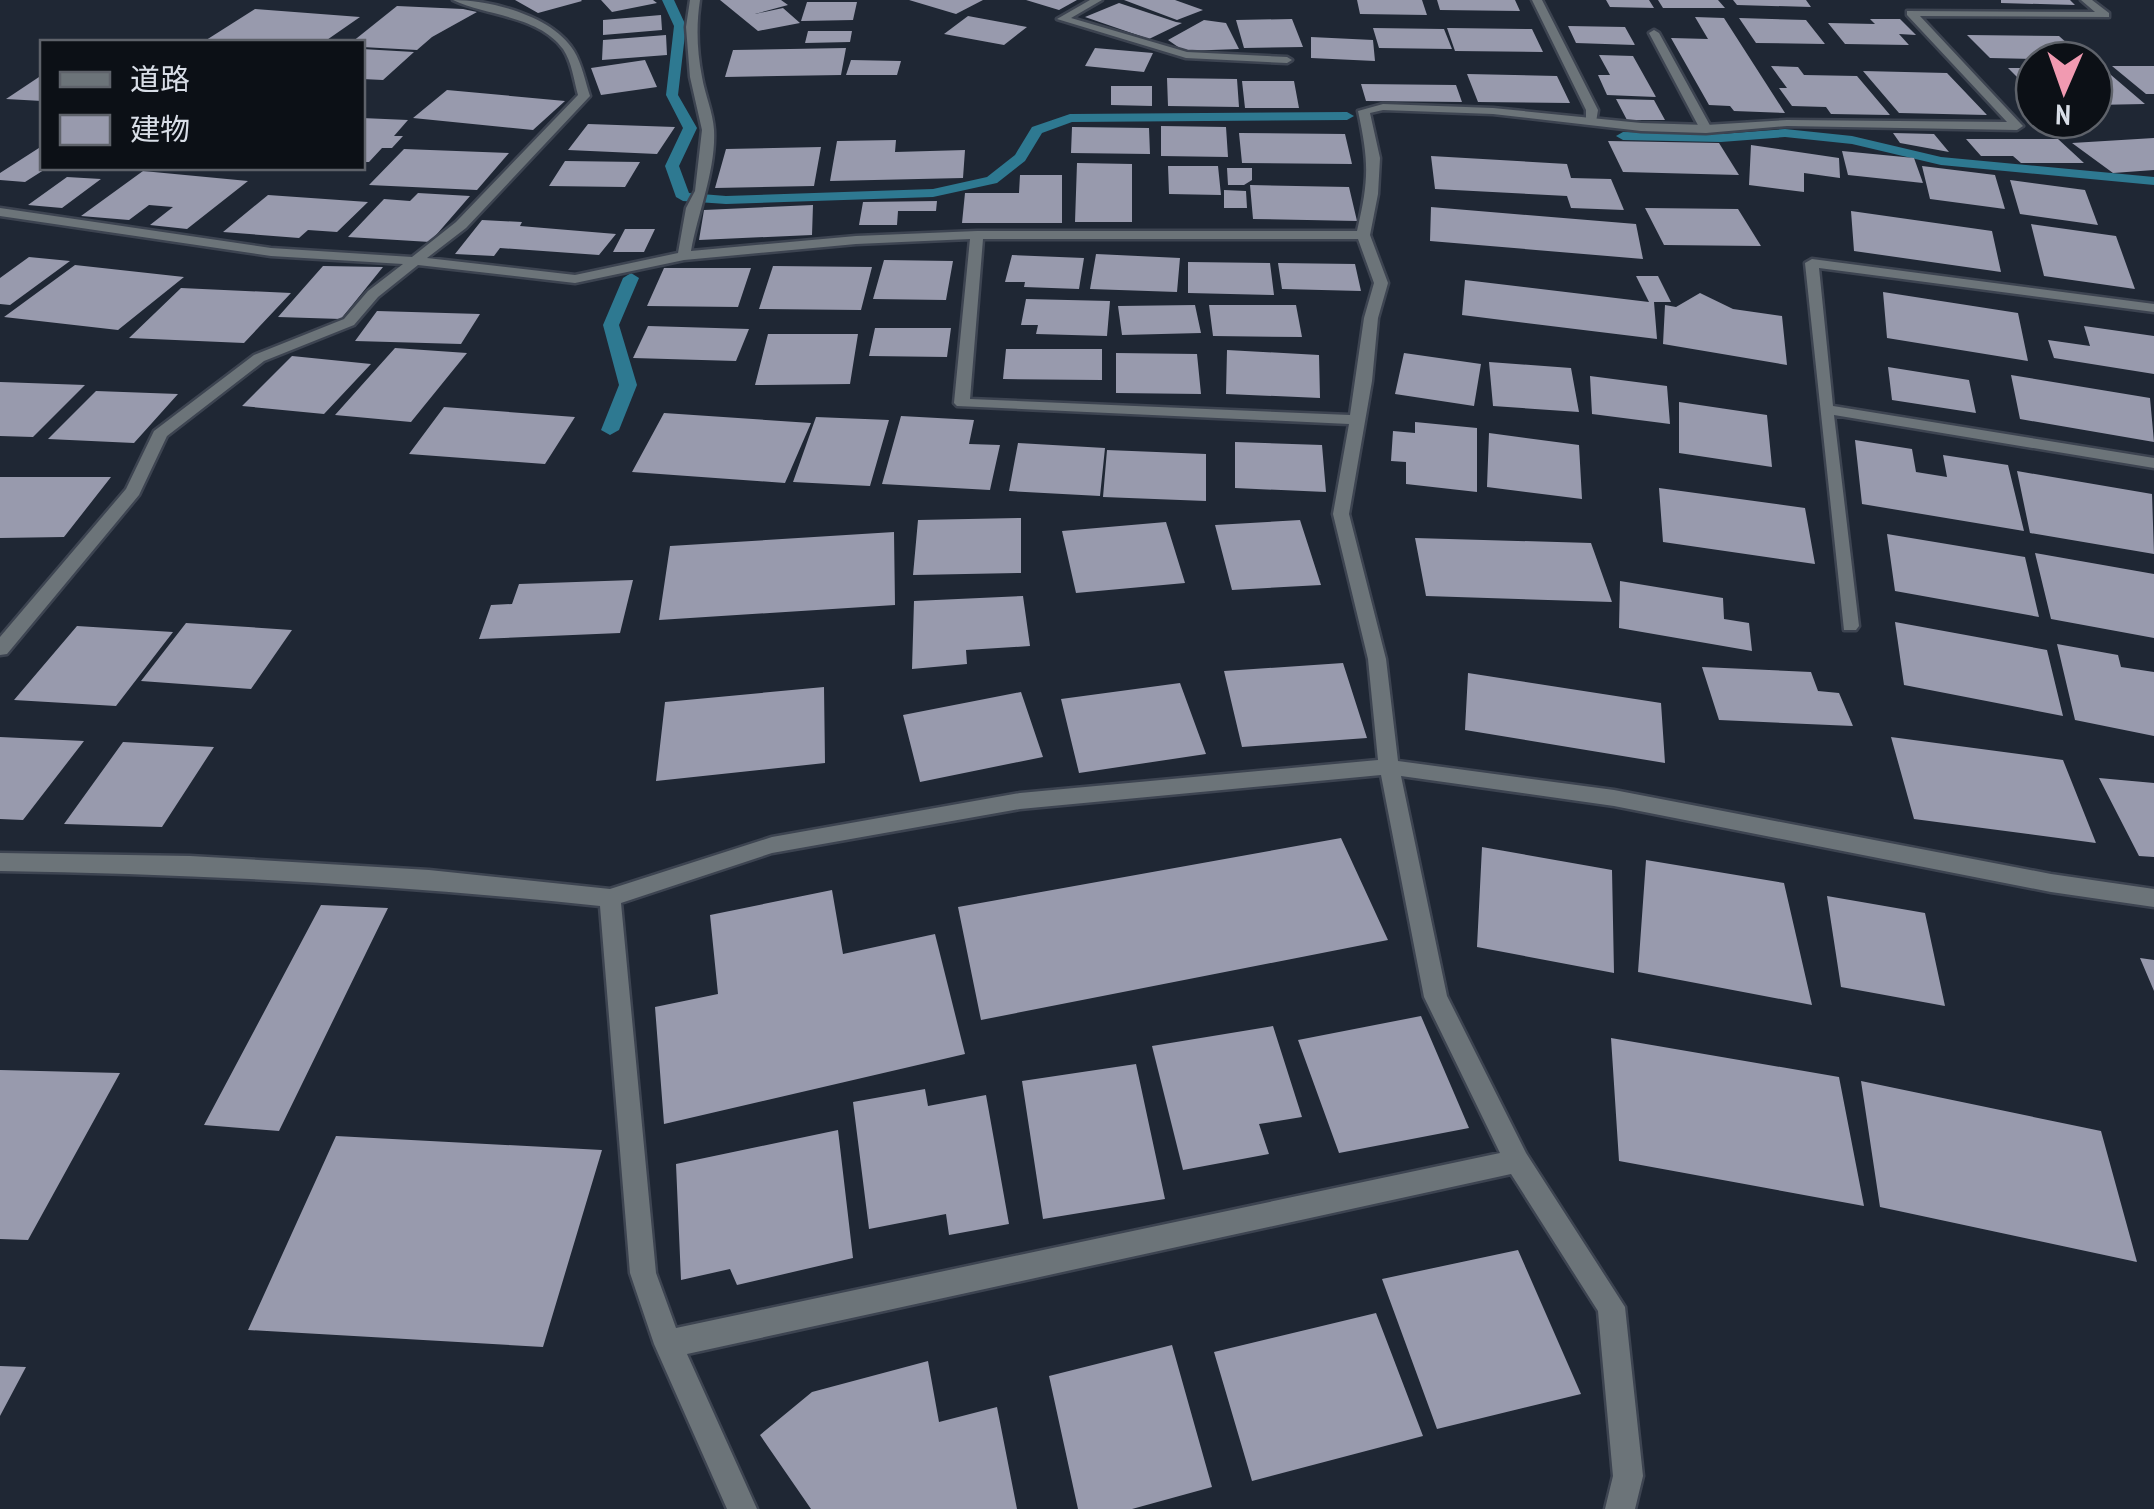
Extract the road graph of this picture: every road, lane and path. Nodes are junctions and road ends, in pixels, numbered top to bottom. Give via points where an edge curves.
1 (458, 0) edge
2 (695, 0) edge
3 (1097, 0) edge
4 (1537, 0) edge
5 (2086, 0) edge
6 (1654, 33) dead end
7 (1287, 60) dead end
8 (1592, 120) junction
9 (1706, 129) junction
10 (0, 212) edge
11 (976, 235) junction
12 (1363, 235) junction
13 (684, 256) junction
14 (418, 262) junction
15 (2154, 308) edge
16 (1826, 409) junction
17 (1357, 420) junction
18 (2154, 463) edge
19 (1850, 626) dead end
20 (0, 649) edge
21 (1389, 767) junction
22 (0, 862) edge
23 (610, 898) junction
24 (2154, 898) edge
25 (1517, 1161) junction
26 (668, 1344) junction
27 (742, 1509) edge
28 (1620, 1509) edge

1 - 14 street via 549,32 568,48 584,96
2 - 13 street via 690,27 708,130
3 - 7 street via 1062,18 1186,55
4 - 8 street
5 - 9 street via 2106,14 1911,12 2016,126 1788,123
6 - 9 street
8 - 9 street
8 - 12 street via 1420,108 1364,112 1374,158
10 - 14 street via 271,252
11 - 12 street
11 - 13 street
11 - 17 street via 962,404
12 - 17 street via 1381,284
13 - 14 street via 575,280
14 - 20 street via 373,294 349,322 259,358 160,434 132,491
15 - 16 street via 1812,262
16 - 18 street
16 - 19 street
17 - 21 street via 1341,514 1376,660
21 - 23 street via 1020,801 772,846
21 - 24 street via 1614,798
21 - 25 street via 1436,998
22 - 23 street via 429,878
23 - 26 street via 643,1273
25 - 26 street
25 - 28 street via 1612,1307 1628,1476
26 - 27 street

